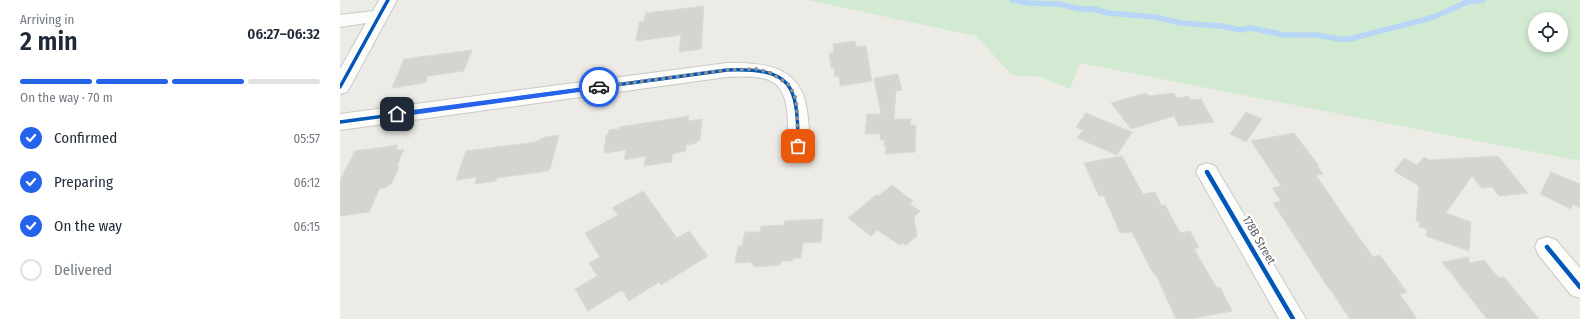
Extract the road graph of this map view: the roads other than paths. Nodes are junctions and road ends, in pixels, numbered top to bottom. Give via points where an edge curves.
1 (388, 0) edge
2 (379, 16) junction
3 (340, 21) edge
4 (340, 87) edge
5 (340, 122) edge
6 (798, 146) dead end
7 (1207, 172) dead end
8 (1548, 247) dead end
9 (1580, 287) edge
10 (1293, 319) edge

1 - 2 street
2 - 3 street
2 - 4 street
5 - 6 street via 727,70 757,69 771,73 789,85 795,96
7 - 10 street, 178B Street
8 - 9 street

